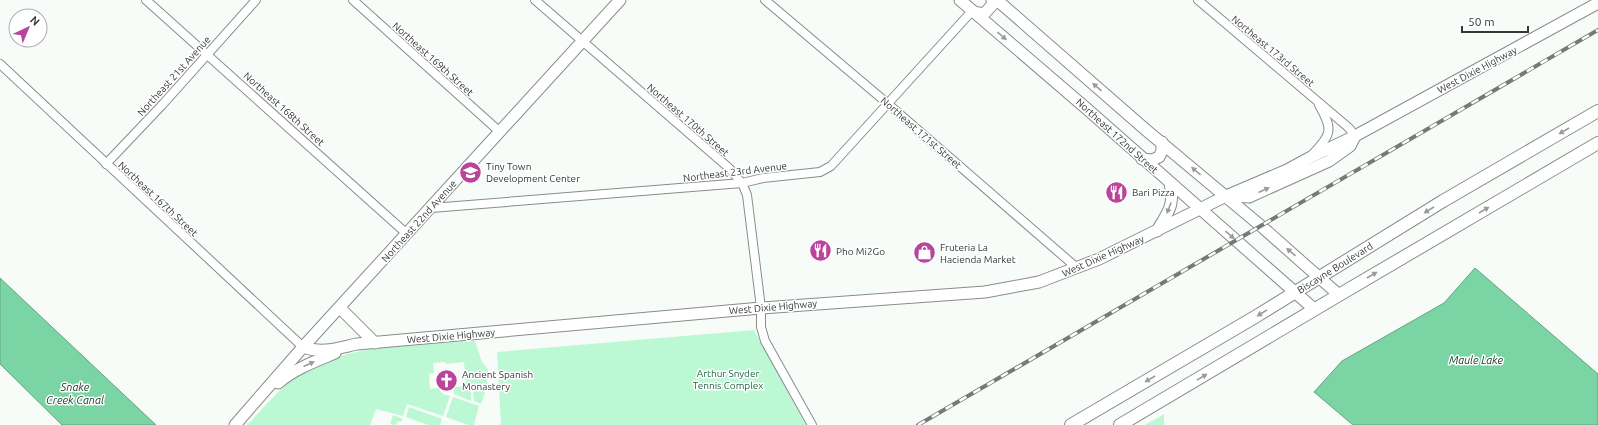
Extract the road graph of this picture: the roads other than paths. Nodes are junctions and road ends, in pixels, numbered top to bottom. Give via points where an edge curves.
1 (146, 0) edge
2 (256, 0) edge
3 (353, 0) edge
4 (535, 0) edge
5 (620, 0) edge
6 (764, 0) edge
7 (960, 0) edge
8 (967, 0) edge
9 (992, 0) edge
10 (997, 0) edge
11 (1198, 0) edge
12 (1598, 3) edge
13 (972, 11) junction
14 (582, 42) junction
15 (207, 54) junction
16 (0, 64) edge
17 (1316, 101) junction
18 (887, 103) junction
19 (1598, 111) edge
20 (500, 132) junction
21 (1355, 136) junction
22 (1162, 142) junction
23 (1598, 143) edge
24 (1310, 156) junction
25 (1142, 159) junction
26 (1182, 159) junction
27 (106, 164) junction
28 (1159, 174) junction
29 (742, 183) junction
30 (1170, 183) junction
31 (1226, 196) junction
32 (431, 208) junction
33 (1200, 209) junction
34 (1156, 231) junction
35 (407, 234) junction
36 (1077, 268) junction
37 (1320, 278) junction
38 (1295, 293) junction
39 (1339, 295) junction
40 (340, 308) junction
41 (761, 308) junction
42 (1314, 310) junction
43 (375, 343) junction
44 (357, 344) junction
45 (303, 347) junction
46 (254, 402) junction
47 (235, 425) edge
48 (812, 425) edge
49 (1071, 425) edge
50 (1120, 425) edge

1 - 15 street, Northeast 168th Street
2 - 15 street, Northeast 21st Avenue
3 - 20 street, Northeast 169th Street
4 - 14 street, Northeast 170th Street
5 - 14 street, Northeast 22nd Avenue
6 - 18 street, Northeast 171st Street
7 - 13 street
8 - 13 street
9 - 13 street via 994,3 984,14
22 -> 10 street
11 - 17 street, Northeast 173rd Street
12 - 21 street, West Dixie Highway
13 - 18 street, Northeast 23rd Avenue
13 -> 25 street, Northeast 172nd Street
14 - 20 street, Northeast 22nd Avenue
14 - 29 street, Northeast 170th Street via 729,168
15 - 27 street, Northeast 21st Avenue
15 - 35 street, Northeast 168th Street
16 - 27 street, Northeast 167th Street
17 - 21 street, Northeast 173rd Street
17 - 24 street, Northeast 173rd Street via 1326,117 1328,134
18 - 29 street, Northeast 23rd Avenue via 831,166 820,172 763,178
18 - 36 street, Northeast 171st Street
19 -> 37 main road, Biscayne Boulevard
20 - 32 street, Northeast 22nd Avenue
21 - 24 street, West Dixie Highway
31 -> 21 street, West Dixie Highway via 1248,197 1329,161 1350,146
22 - 25 street via 1159,157 1152,160
22 - 26 street
39 -> 23 main road
24 - 31 street, West Dixie Highway via 1287,170
25 - 28 street, Northeast 172nd Street
26 - 28 street via 1163,162
31 -> 26 street
27 - 45 street, Northeast 167th Street
28 - 30 street, Northeast 172nd Street
29 - 32 street, Northeast 23rd Avenue
29 - 41 street, Northeast 170th Street via 747,195
30 - 33 street, Northeast 172nd Street
30 -> 34 street via 1170,208
31 - 33 street, West Dixie Highway
37 -> 31 street
32 - 35 street, Northeast 22nd Avenue
33 - 34 street, West Dixie Highway
33 -> 38 street, Northeast 172nd Street
34 - 36 street, West Dixie Highway via 1099,260
35 - 40 street, Northeast 22nd Avenue
36 - 41 street, West Dixie Highway via 1039,282 985,292
37 - 38 main road, Biscayne Boulevard
37 - 39 street
38 - 42 street, Northeast 172nd Street
38 -> 49 main road, Biscayne Boulevard
39 - 42 main road
40 - 43 street
40 - 45 street, Northeast 22nd Avenue
41 - 43 street, West Dixie Highway
41 - 48 street, Northeast 170th Street via 761,327 765,341
50 -> 42 main road
43 - 44 street, West Dixie Highway
44 - 45 street, West Dixie Highway via 324,351
46 -> 44 street via 285,377
45 - 46 street, Northeast 22nd Avenue
46 - 47 street, Northeast 22nd Avenue

